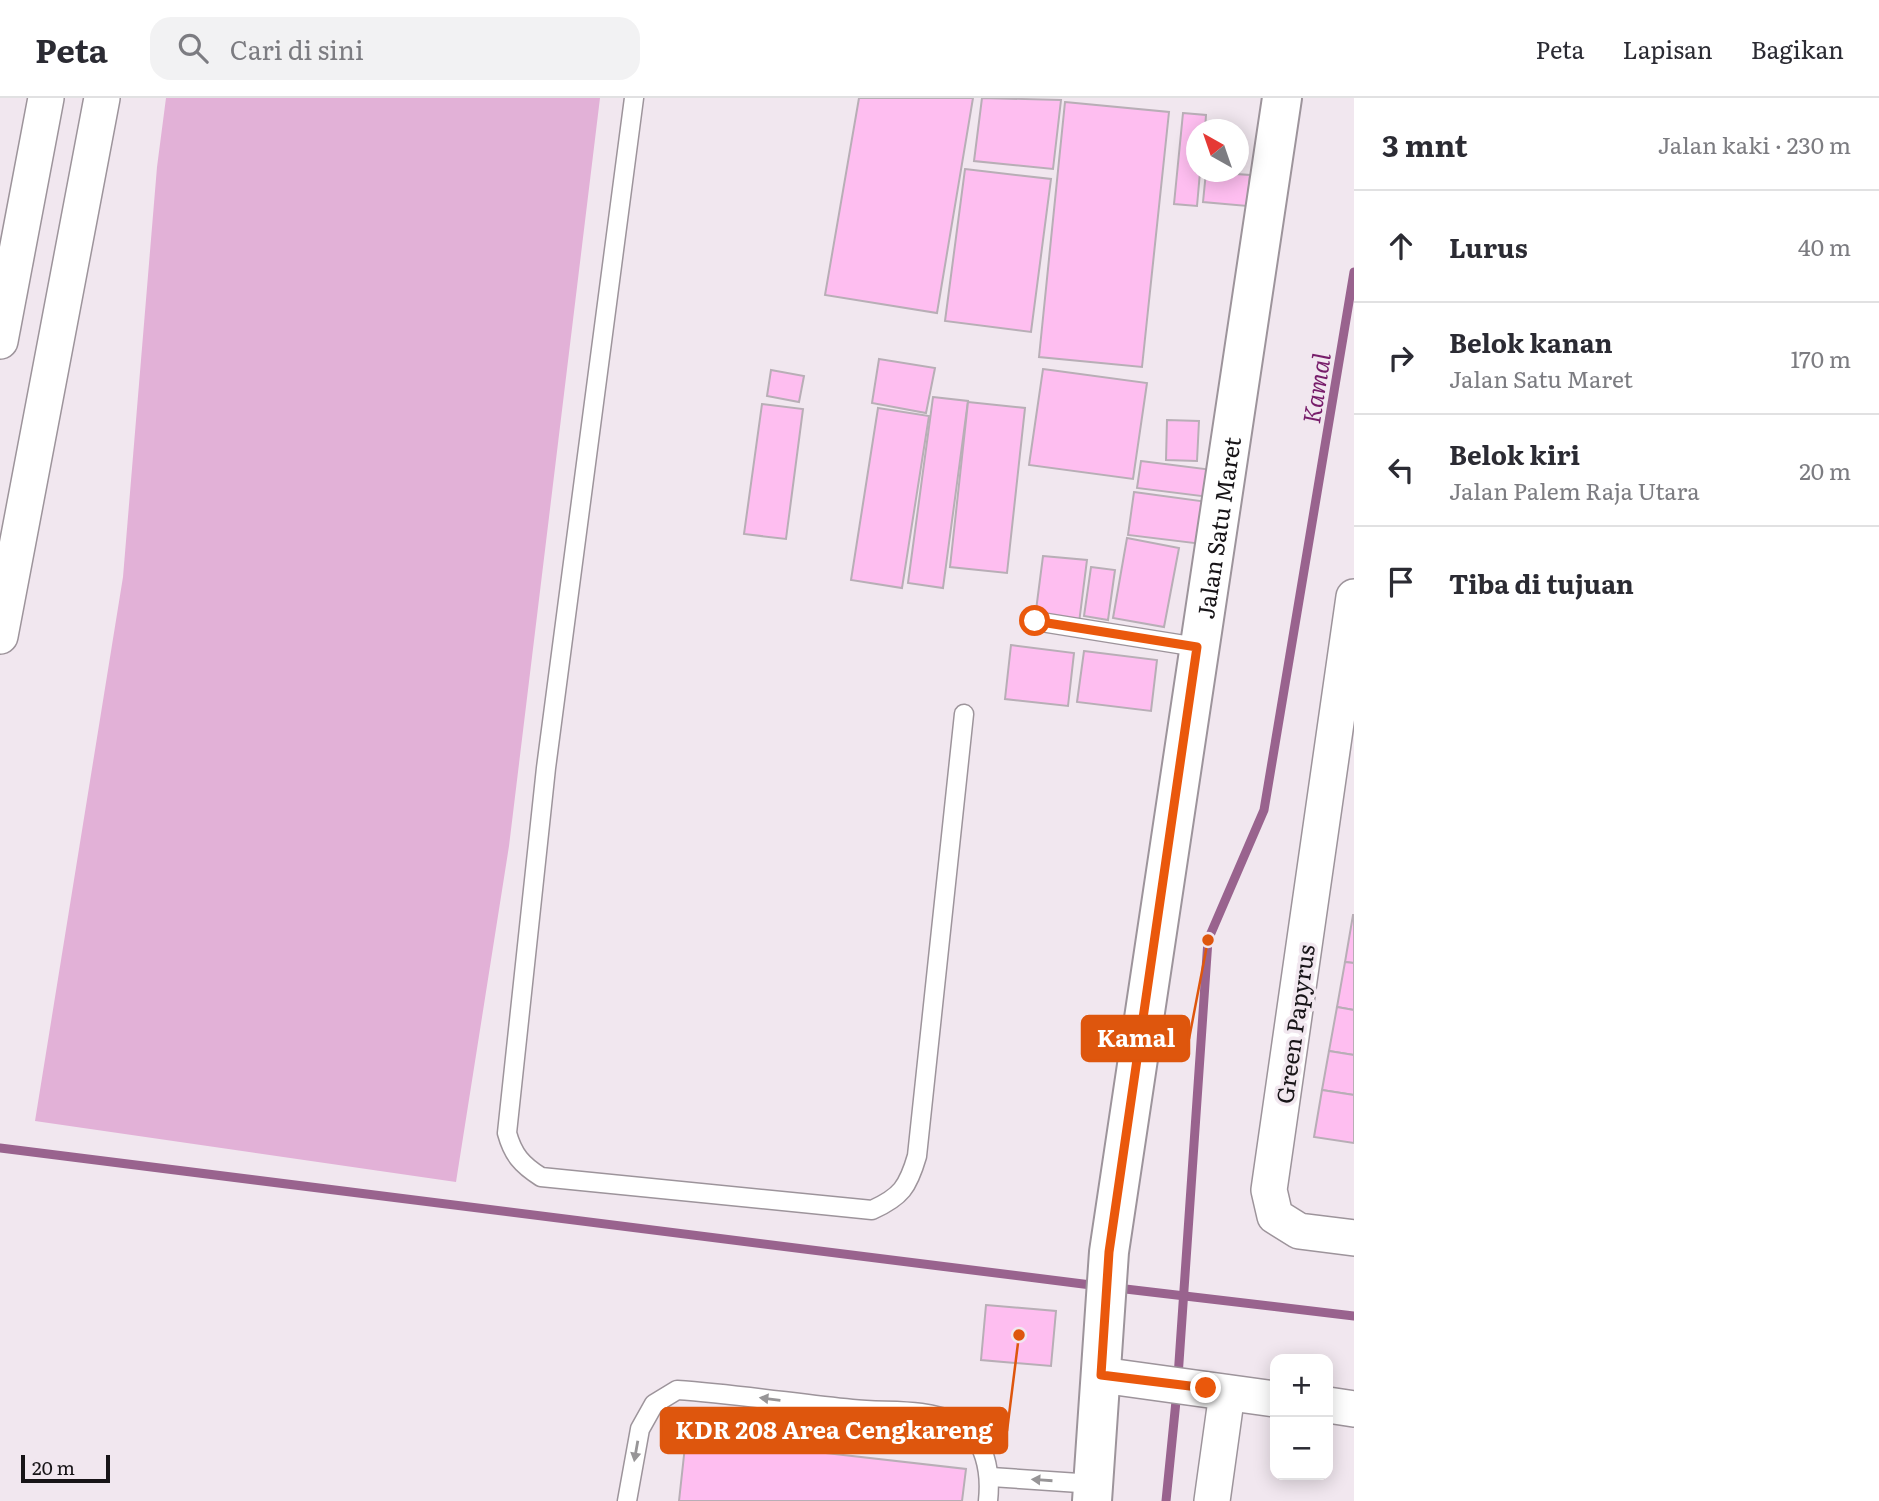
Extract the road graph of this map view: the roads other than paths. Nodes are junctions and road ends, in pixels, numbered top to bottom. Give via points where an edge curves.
1 (46, 98) edge
2 (102, 98) edge
3 (634, 98) edge
4 (1282, 98) edge
5 (7, 272) edge
6 (69, 281) junction
7 (0, 341) edge
8 (1354, 597) edge
9 (1035, 621) dead end
10 (0, 636) edge
11 (1197, 647) junction
12 (1347, 710) edge
13 (964, 714) dead end
14 (1344, 750) edge
15 (1354, 1238) edge
16 (1114, 1376) junction
17 (1227, 1393) junction
18 (1270, 1398) edge
19 (1333, 1406) edge
20 (1354, 1409) edge
21 (991, 1477) junction
22 (1093, 1492) edge
23 (627, 1501) edge
24 (988, 1501) edge
25 (1212, 1501) edge

1 - 5 street
2 - 6 street
3 - 13 lane via 546,768 507,1133 513,1153 525,1167 541,1177 872,1210 894,1200 910,1181 917,1156
4 - 11 street, Jalan Satu Maret
5 - 6 street
5 - 7 street
6 - 10 street
8 - 12 street, Green Papyrus
9 - 11 lane
11 - 16 street, Jalan Satu Maret via 1109,1252 1105,1311
12 - 14 street, Green Papyrus
14 - 15 street, Green Papyrus via 1269,1190 1275,1216 1299,1231
16 - 17 street
16 - 22 street, Jalan Satu Maret
17 - 18 street
17 - 25 street
19 - 20 street
22 -> 21 lane
21 -> 23 lane via 979,1441 958,1423 914,1410 855,1410 677,1390 654,1404 640,1429
21 - 24 lane

